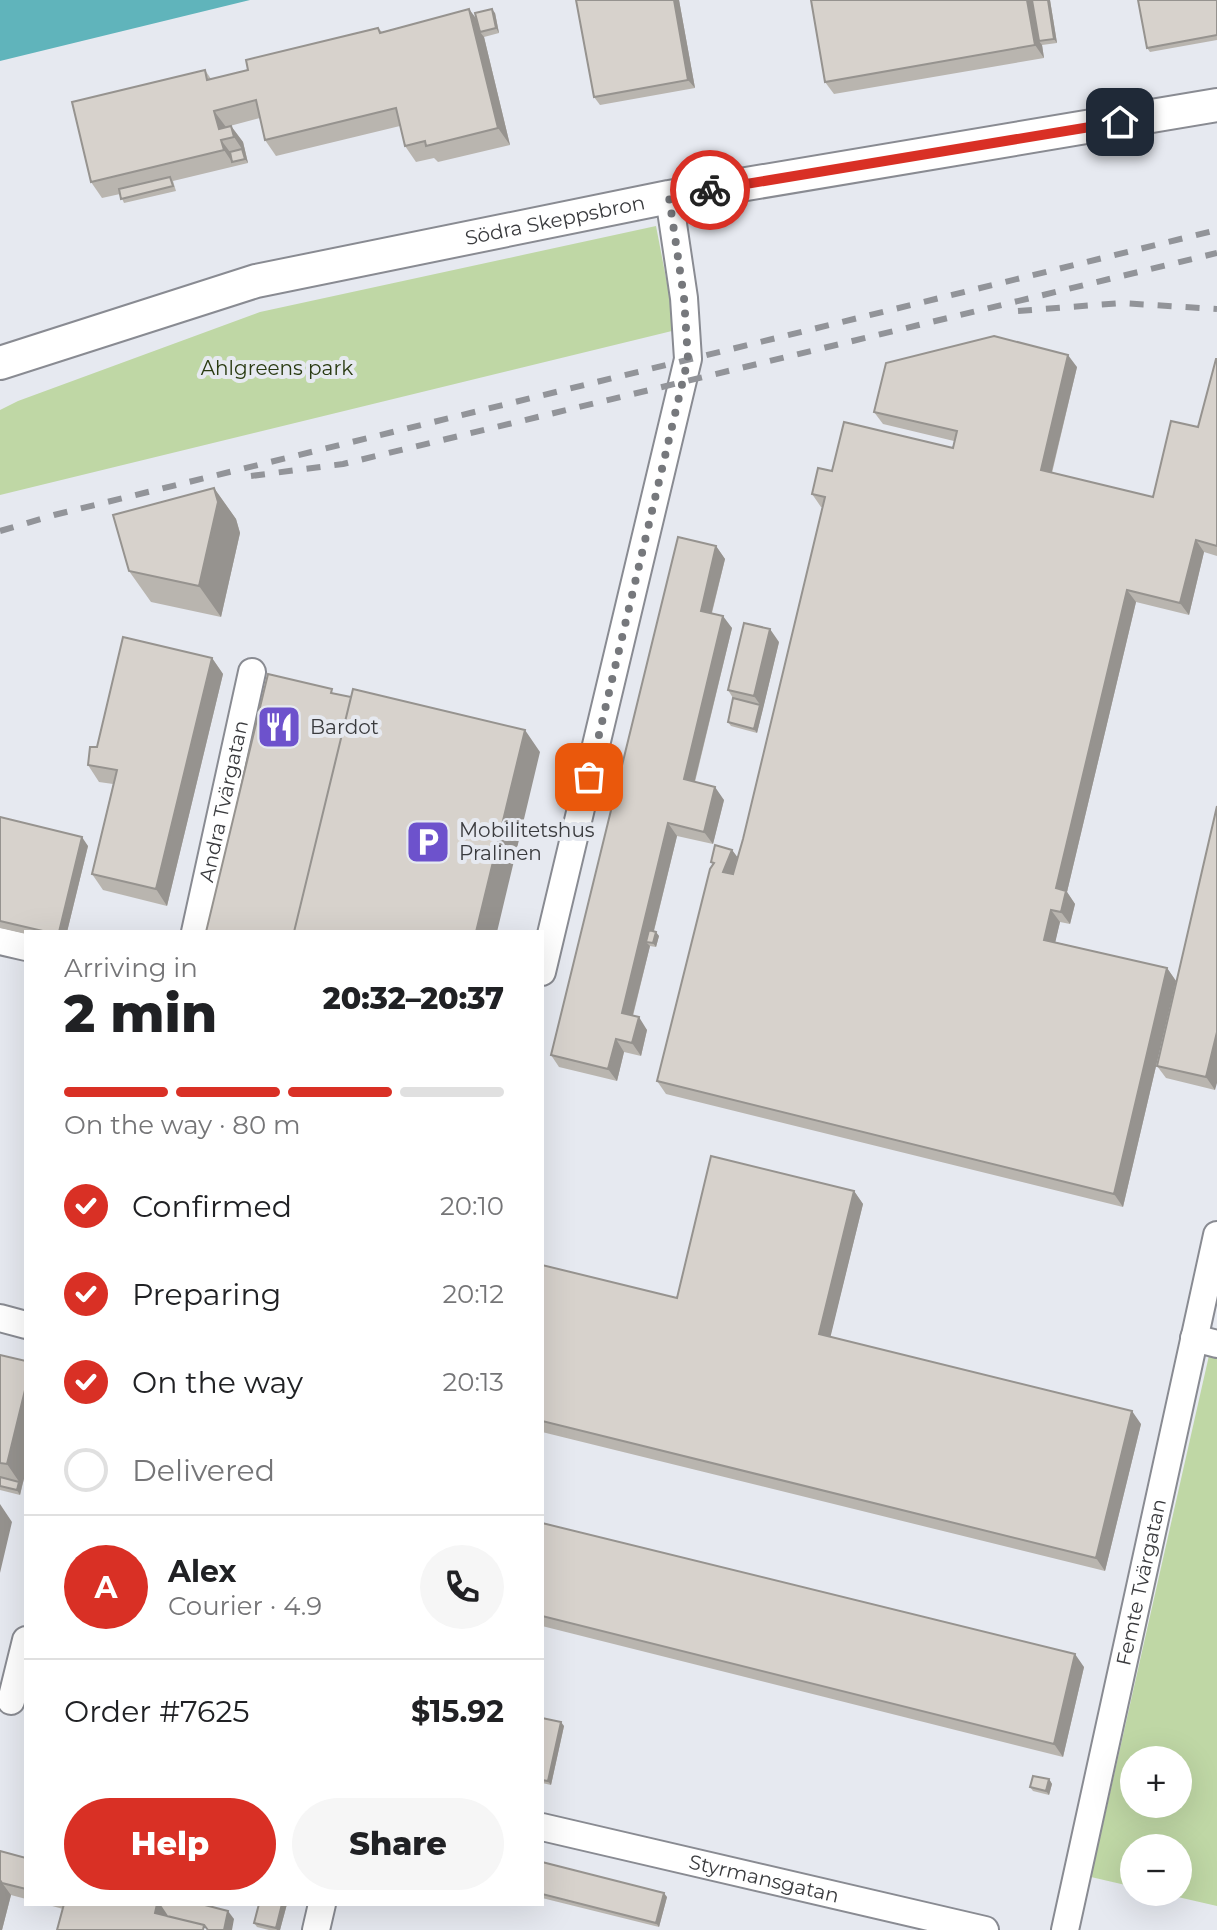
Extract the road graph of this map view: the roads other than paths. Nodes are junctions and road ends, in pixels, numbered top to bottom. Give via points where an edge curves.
1 (1217, 105) edge
2 (669, 197) junction
3 (0, 363) edge
4 (252, 672) dead end
5 (195, 930) edge
6 (0, 941) edge
7 (24, 947) edge
8 (544, 964) edge
9 (1217, 1235) edge
10 (0, 1318) edge
11 (24, 1324) edge
12 (1205, 1341) edge
13 (24, 1649) edge
14 (12, 1701) edge
15 (544, 1827) edge
16 (322, 1906) edge
17 (316, 1930) edge
18 (985, 1930) edge
19 (1065, 1930) edge

1 - 2 street, Södra Skeppsbron
2 - 3 street, Södra Skeppsbron via 256,281
2 - 8 street via 688,359
4 - 5 street, Andra Tvärgatan
6 - 7 street
9 - 12 street, Femte Tvärgatan
10 - 11 street
12 - 19 street, Femte Tvärgatan
13 - 14 street
15 - 18 street, Styrmansgatan
16 - 17 street

